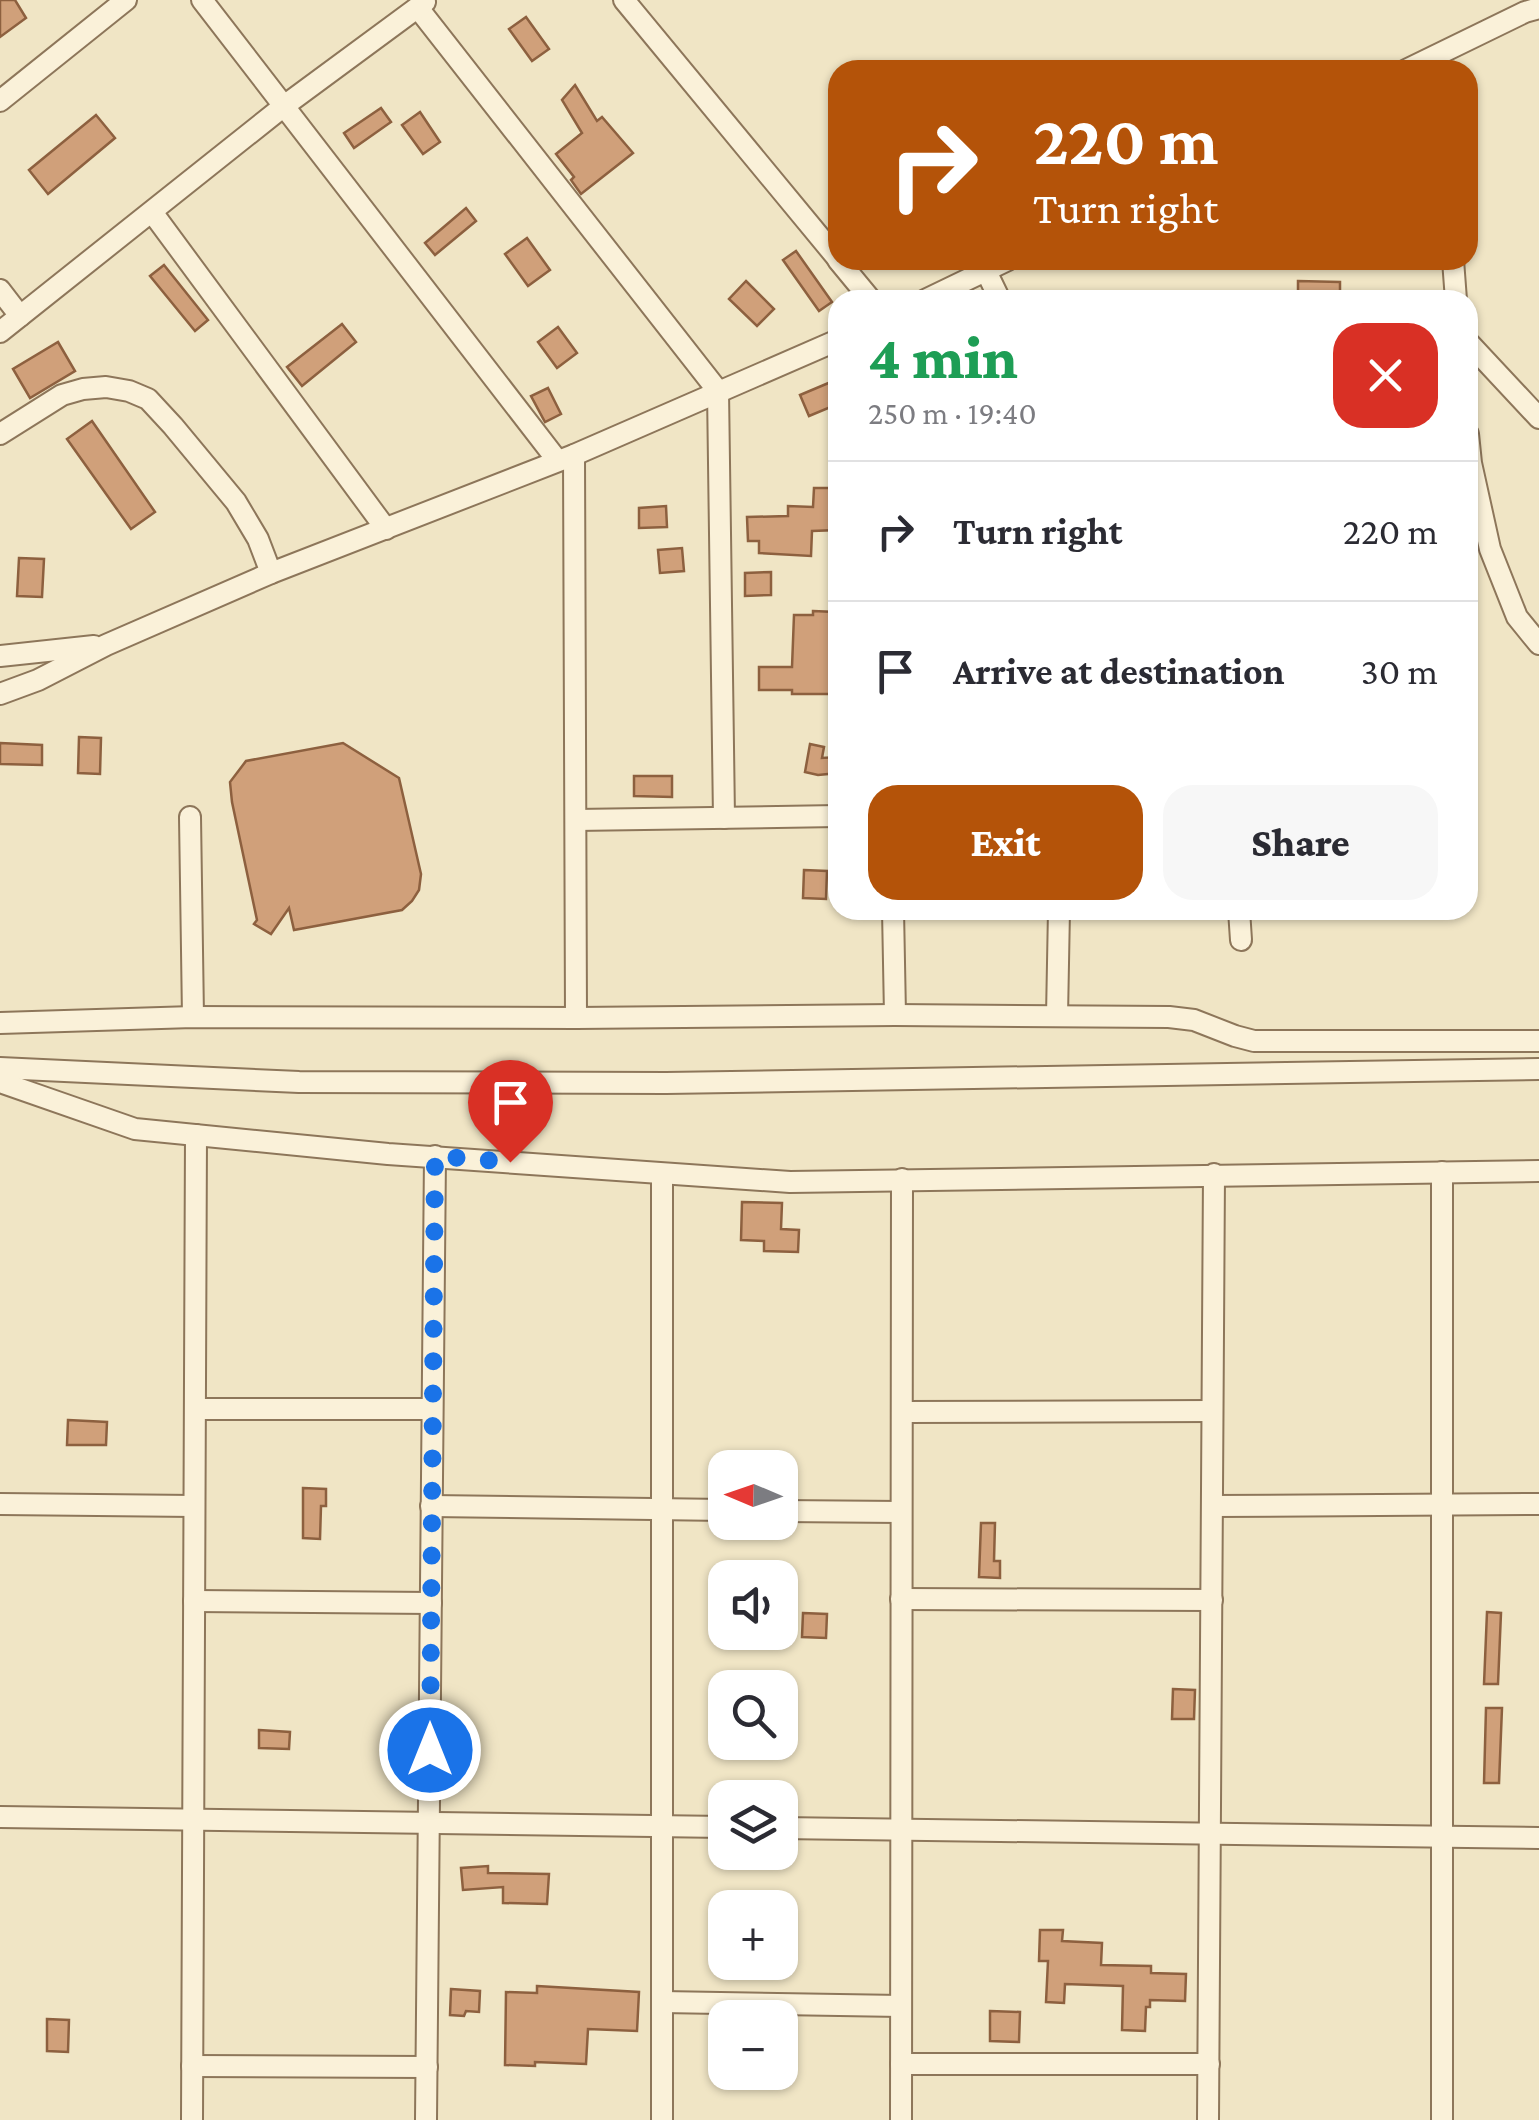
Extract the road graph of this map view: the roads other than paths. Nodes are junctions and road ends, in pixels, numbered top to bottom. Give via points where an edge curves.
1 (126, 0) edge
2 (202, 0) edge
3 (624, 0) edge
4 (423, 4) edge
5 (1533, 7) edge
6 (1444, 60) edge
7 (0, 101) edge
8 (284, 106) junction
9 (152, 212) junction
10 (828, 248) edge
11 (846, 270) edge
12 (986, 270) joint
13 (0, 290) edge
14 (863, 290) edge
15 (945, 290) edge
16 (995, 290) edge
17 (20, 316) junction
18 (0, 332) edge
19 (828, 344) edge
20 (1478, 353) edge
21 (718, 391) junction
22 (1539, 418) edge
23 (0, 434) edge
24 (565, 457) junction
25 (1478, 495) edge
26 (386, 529) junction
27 (271, 573) junction
28 (1539, 644) edge
29 (106, 645) junction
30 (0, 656) edge
31 (0, 694) edge
32 (828, 816) edge
33 (190, 817) dead end
34 (724, 818) junction
35 (576, 820) junction
36 (894, 920) edge
37 (1059, 920) edge
38 (1240, 920) edge
39 (1241, 940) dead end
40 (894, 1015) junction
41 (1057, 1016) junction
42 (193, 1017) junction
43 (576, 1018) junction
44 (0, 1023) edge
45 (1539, 1041) edge
46 (0, 1068) edge
47 (1539, 1069) edge
48 (0, 1082) edge
49 (196, 1136) junction
50 (435, 1156) junction
51 (1539, 1170) edge
52 (1442, 1172) junction
53 (662, 1174) junction
54 (1214, 1174) junction
55 (902, 1179) junction
56 (194, 1408) junction
57 (432, 1409) junction
58 (1212, 1410) junction
59 (902, 1412) junction
60 (0, 1504) edge
61 (1539, 1504) edge
62 (1442, 1505) junction
63 (194, 1506) junction
64 (432, 1506) junction
65 (1212, 1506) junction
66 (662, 1509) junction
67 (708, 1510) edge
68 (798, 1510) edge
69 (901, 1512) junction
70 (901, 1599) junction
71 (1212, 1600) junction
72 (194, 1601) junction
73 (431, 1603) junction
74 (0, 1817) edge
75 (193, 1820) junction
76 (429, 1823) junction
77 (662, 1826) junction
78 (708, 1827) edge
79 (798, 1828) edge
80 (901, 1829) junction
81 (1210, 1833) junction
82 (1442, 1836) junction
83 (1539, 1838) edge
84 (662, 2002) junction
85 (901, 2006) junction
86 (901, 2064) junction
87 (1209, 2064) junction
88 (192, 2066) junction
89 (427, 2067) junction
90 (192, 2120) edge
91 (426, 2120) edge
92 (662, 2120) edge
93 (901, 2120) edge
94 (1208, 2120) edge
95 (1442, 2120) edge

1 - 7 street
2 - 8 street
3 - 10 street
4 - 8 street
4 - 21 street
5 - 6 street
8 - 9 street
8 - 24 street
9 - 17 street
9 - 26 street
11 - 14 street
12 - 15 street
12 - 16 street
13 - 17 street
17 - 18 street
19 - 21 street
20 - 22 street
21 - 24 street
21 - 34 street
23 - 27 street via 82,389 148,400 236,502
24 - 26 street
24 - 35 street
25 - 28 street via 1490,549 1518,617
26 - 27 street
27 - 29 street
29 - 30 street
29 - 31 street
32 - 34 street
33 - 42 street
34 - 35 street
35 - 43 street
36 - 40 street
37 - 41 street
38 - 39 street
40 - 41 street
40 - 43 street
41 - 45 street via 1194,1020 1254,1041
42 - 43 street
42 - 44 street
46 - 47 street via 299,1082 589,1083
48 - 49 street via 135,1130
49 - 50 street
49 - 56 street
50 - 53 street
50 - 57 street
51 - 52 street
52 - 54 street
52 - 62 street
53 - 55 street via 790,1182
53 - 66 street
54 - 55 street
54 - 58 street
55 - 59 street
56 - 57 street
56 - 63 street
57 - 64 street
58 - 59 street
58 - 65 street
59 - 69 street
60 - 63 street
61 - 62 street
62 - 65 street
62 - 82 street
63 - 72 street
64 - 66 street
64 - 73 street
65 - 71 street
66 - 67 street
66 - 77 street
68 - 69 street
69 - 70 street
70 - 71 street
70 - 80 street
71 - 81 street
72 - 73 street
72 - 75 street
73 - 76 street
74 - 75 street
75 - 76 street
75 - 88 street
76 - 77 street
76 - 89 street
77 - 78 street
77 - 84 street
79 - 80 street
80 - 81 street
80 - 85 street
81 - 82 street
81 - 87 street
82 - 83 street
82 - 95 street
84 - 85 street
84 - 92 street
85 - 86 street
86 - 87 street
86 - 93 street
87 - 94 street
88 - 89 street
88 - 90 street
89 - 91 street

